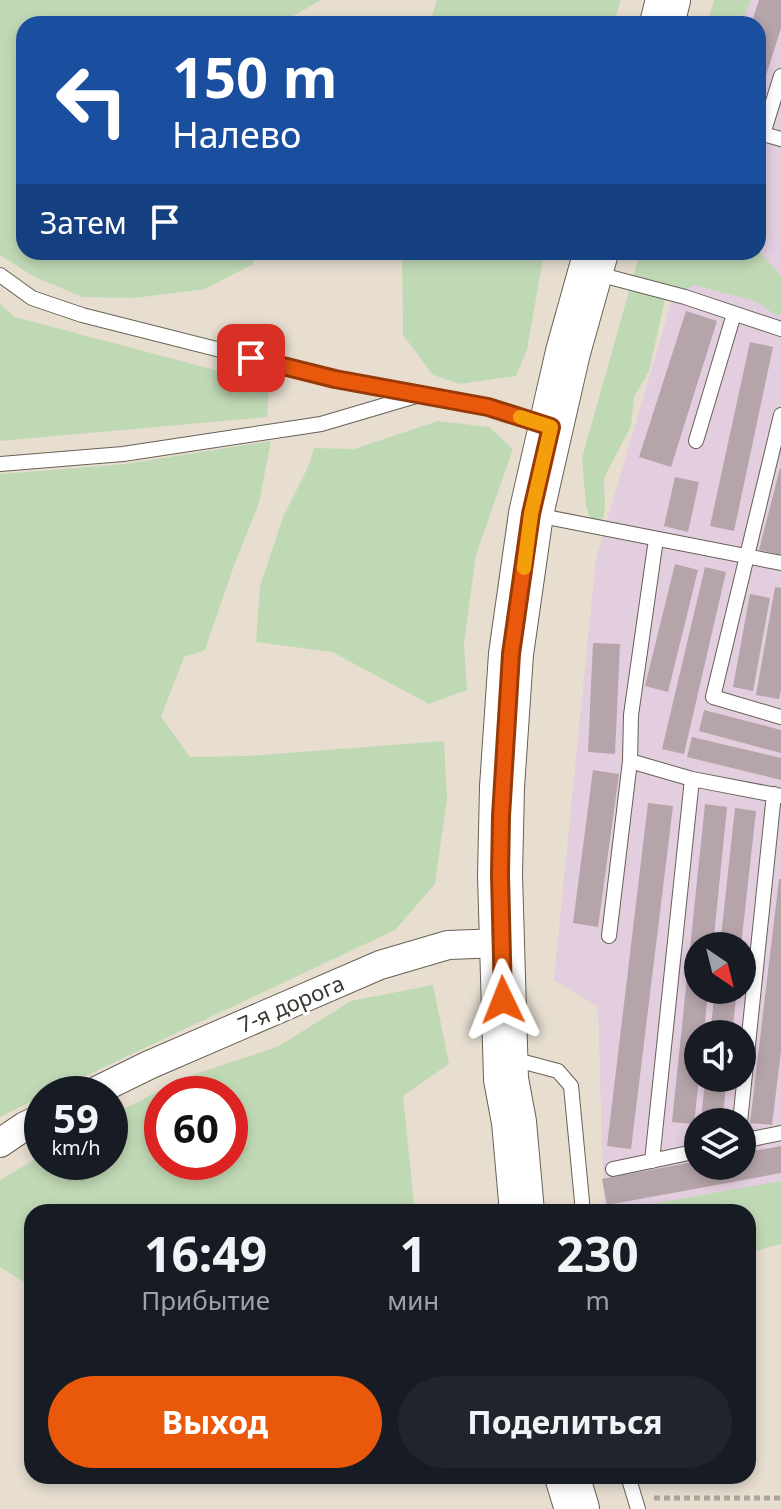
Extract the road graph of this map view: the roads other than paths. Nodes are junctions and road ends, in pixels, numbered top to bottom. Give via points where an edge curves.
1 (781, 76) edge
2 (766, 124) edge
3 (593, 262) edge
4 (0, 275) edge
5 (734, 314) junction
6 (781, 329) edge
7 (421, 395) junction
8 (781, 415) edge
9 (551, 427) junction
10 (696, 441) dead end
11 (0, 464) edge
12 (531, 514) junction
13 (656, 539) junction
14 (747, 556) junction
15 (781, 563) edge
16 (781, 717) edge
17 (630, 761) junction
18 (692, 779) junction
19 (778, 795) edge
20 (609, 936) dead end
21 (501, 943) junction
22 (506, 1068) junction
23 (127, 1076) edge
24 (742, 1108) edge
25 (24, 1127) edge
26 (781, 1133) edge
27 (756, 1138) edge
28 (0, 1143) edge
29 (684, 1154) edge
30 (652, 1161) junction
31 (613, 1169) dead end
32 (497, 1204) edge
33 (521, 1204) edge
34 (582, 1204) edge
35 (540, 1484) edge
36 (569, 1484) edge
37 (547, 1509) edge
38 (577, 1509) edge

1 - 2 lane
3 - 5 lane
3 - 9 main road
4 - 7 lane via 32,298 82,315 335,379
5 - 6 lane
5 - 10 lane
7 - 9 lane via 488,407
7 - 11 lane via 321,424 123,454
8 - 14 lane
9 - 12 main road
12 - 13 lane
12 - 21 main road via 511,654
13 - 14 lane
13 - 17 lane via 631,715
14 - 15 lane
14 - 16 lane via 713,697
17 - 18 lane
17 - 20 lane
18 - 19 lane
18 - 30 lane
19 - 24 lane
21 - 22 main road
21 - 23 street, 7-я дорога via 448,945 380,965
22 - 32 main road via 495,1116
22 - 33 main road
22 - 34 lane via 558,1071 571,1086
25 - 28 street
26 - 27 lane
29 - 30 lane
30 - 31 lane
35 - 37 main road
36 - 38 main road

